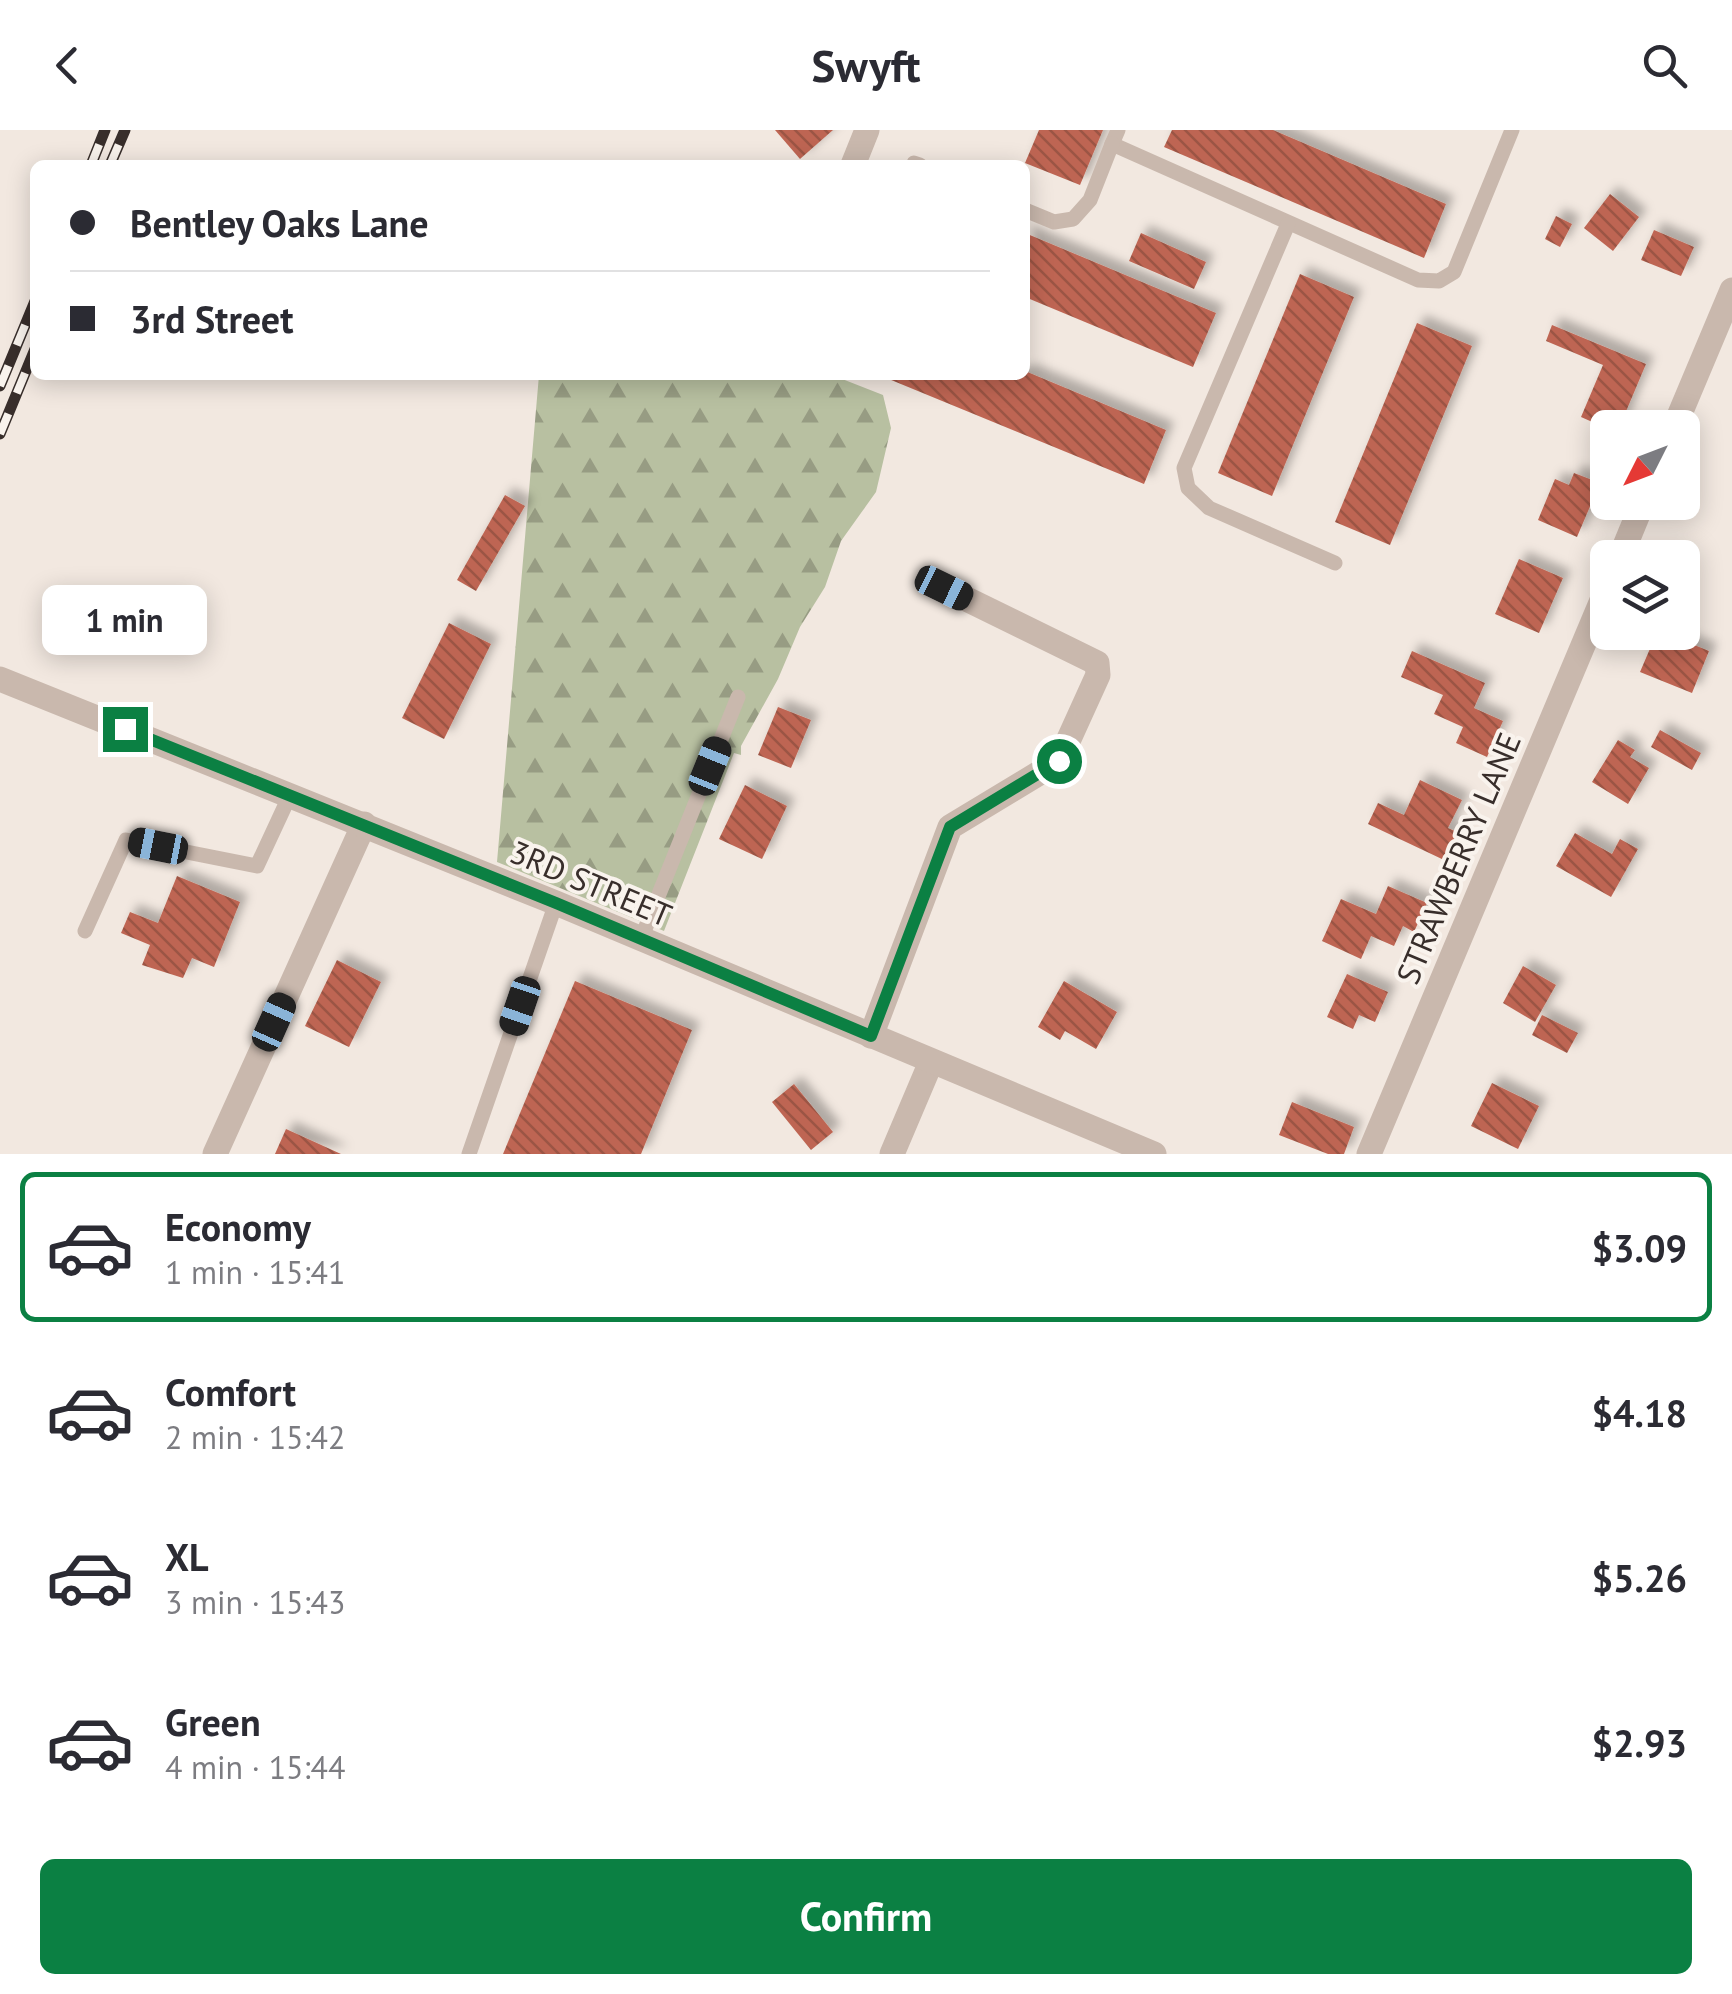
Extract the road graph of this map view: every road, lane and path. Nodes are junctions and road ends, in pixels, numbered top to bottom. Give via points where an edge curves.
1 (867, 130) edge
2 (1512, 130) edge
3 (1115, 137) edge
4 (855, 160) edge
5 (1030, 212) edge
6 (1288, 224) junction
7 (1732, 290) edge
8 (1682, 410) edge
9 (1335, 562) dead end
10 (944, 588) dead end
11 (1590, 629) edge
12 (0, 679) edge
13 (738, 697) dead end
14 (290, 794) junction
15 (364, 824) junction
16 (556, 903) junction
17 (85, 931) dead end
18 (641, 939) junction
19 (871, 1036) junction
20 (931, 1062) junction
21 (215, 1154) edge
22 (470, 1154) edge
23 (892, 1154) edge
24 (1154, 1154) edge
25 (1369, 1154) edge

1 - 4 street
2 - 6 lane via 1454,272 1439,281 1418,280
3 - 5 lane via 1090,200 1073,219 1054,222
3 - 6 lane
6 - 9 lane via 1184,468 1188,488 1209,508
7 - 8 street
10 - 19 street via 1097,662 1098,675 1059,761 950,827
11 - 25 street, STRAWBERRY LANE
12 - 14 street, 3RD STREET
13 - 18 lane
14 - 15 street, 3RD STREET
14 - 17 lane via 257,866 126,840
15 - 16 street, 3RD STREET
15 - 21 street
16 - 18 street, 3RD STREET
16 - 22 lane
18 - 19 street, 3RD STREET
19 - 20 street, 3RD STREET
20 - 23 street
20 - 24 street, 3RD STREET

